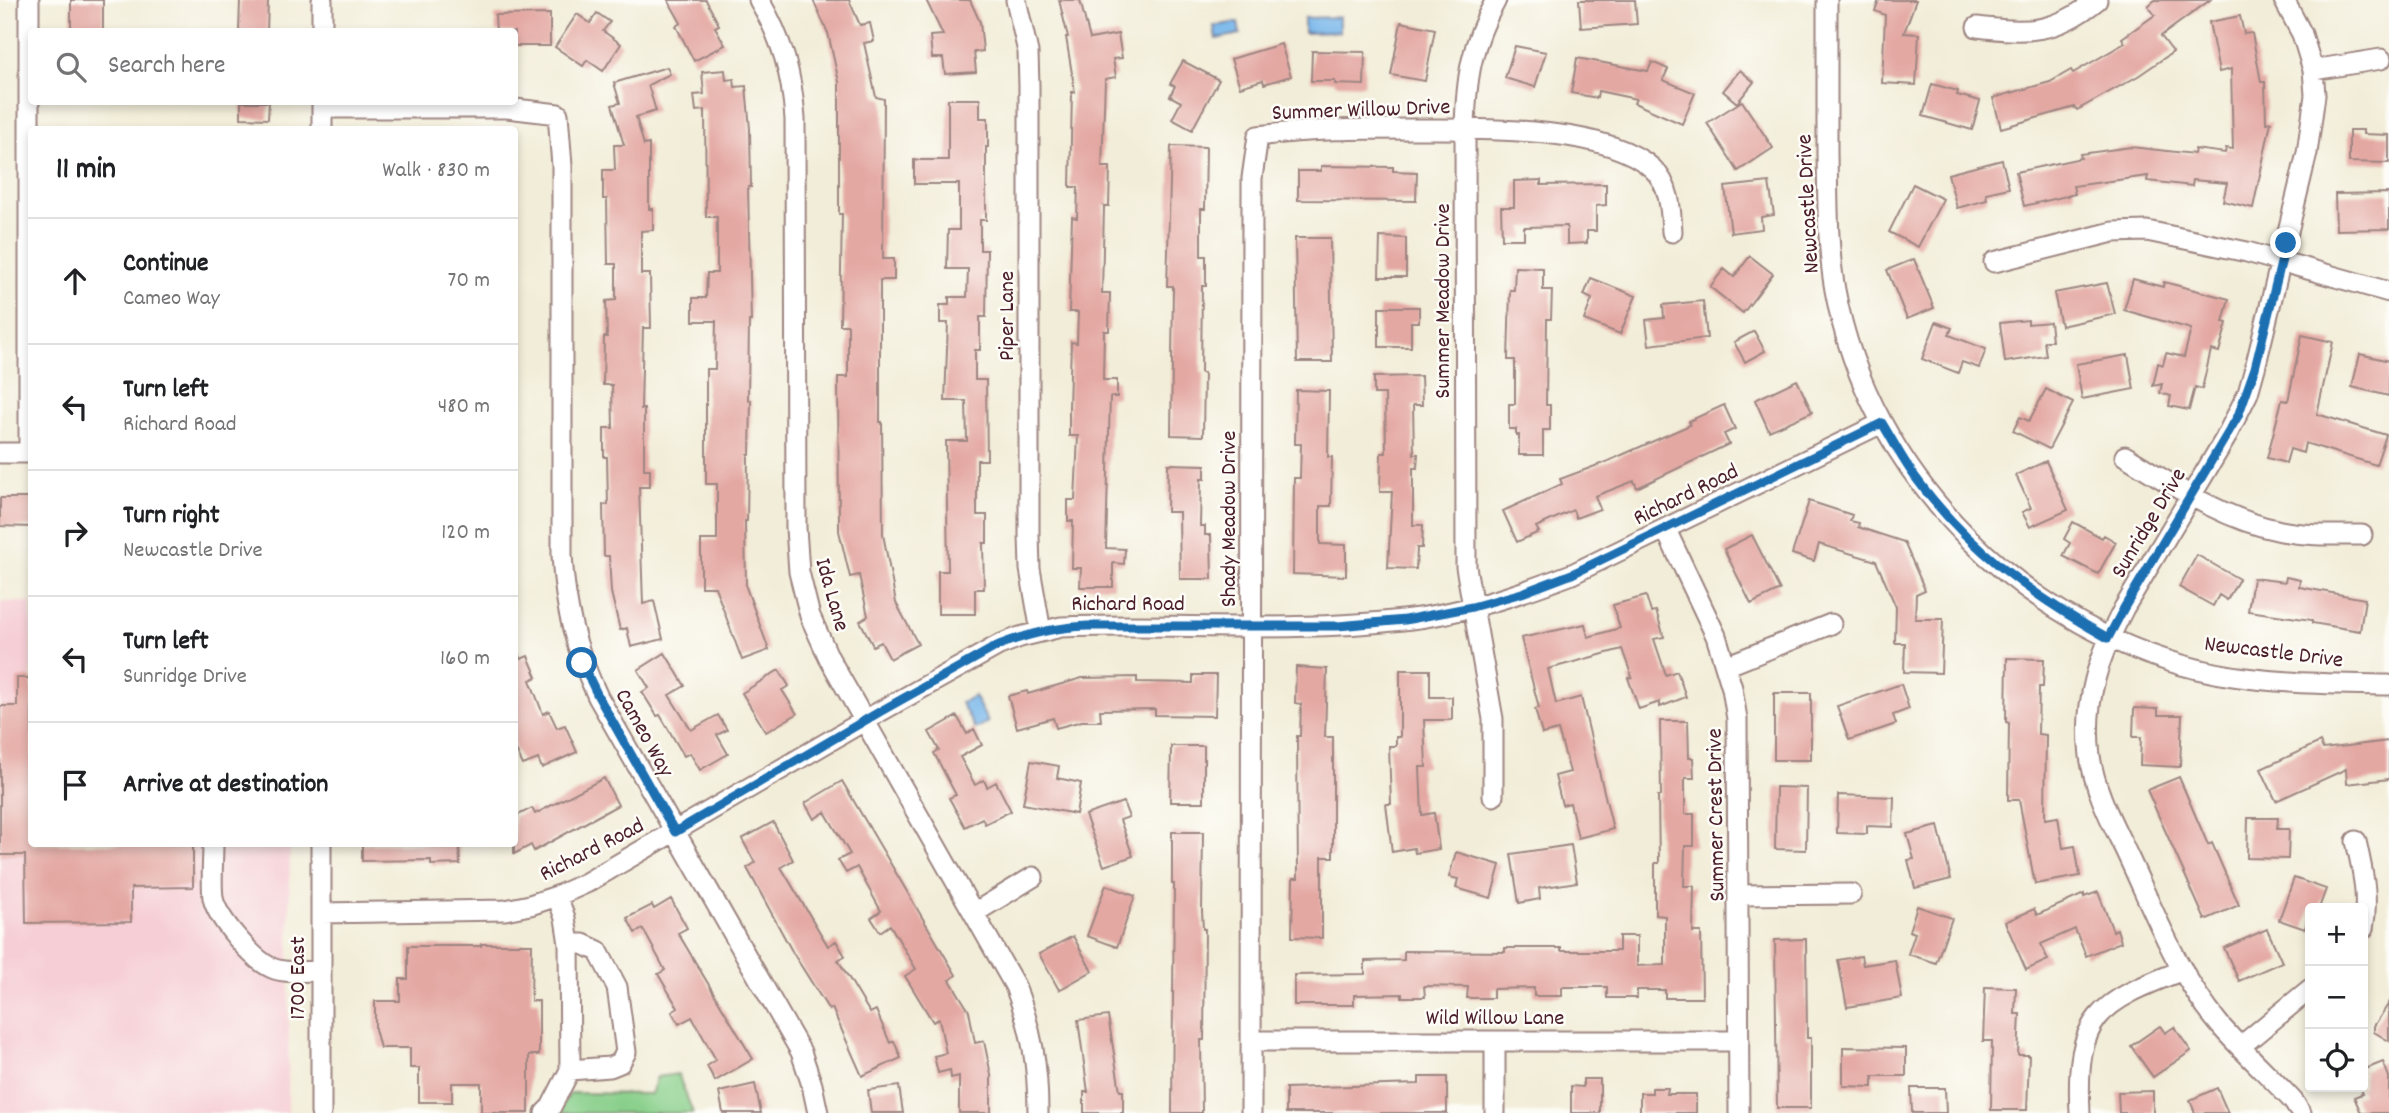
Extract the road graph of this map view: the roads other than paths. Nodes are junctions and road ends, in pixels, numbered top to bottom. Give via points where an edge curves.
1 (29, 0) edge
2 (322, 0) edge
3 (759, 0) edge
4 (1016, 0) edge
5 (1496, 0) edge
6 (1827, 0) edge
7 (2097, 0) edge
8 (2284, 0) edge
9 (1977, 27) dead end
10 (29, 28) edge
11 (322, 28) edge
12 (2381, 59) dead end
13 (2313, 70) junction
14 (29, 105) edge
15 (322, 105) edge
16 (29, 126) edge
17 (322, 126) edge
18 (1465, 129) junction
19 (1258, 136) joint
20 (1672, 232) dead end
21 (2282, 261) junction
22 (1994, 262) dead end
23 (2389, 292) edge
24 (1882, 423) junction
25 (0, 453) edge
26 (28, 453) edge
27 (2125, 456) dead end
28 (2191, 496) junction
29 (1667, 530) junction
30 (2362, 535) dead end
31 (1472, 607) junction
32 (1831, 624) dead end
33 (1252, 626) junction
34 (1041, 632) junction
35 (2108, 638) junction
36 (1726, 666) junction
37 (2389, 685) edge
38 (864, 721) junction
39 (1493, 796) dead end
40 (675, 832) junction
41 (2356, 841) dead end
42 (214, 847) edge
43 (321, 847) edge
44 (1033, 877) dead end
45 (1852, 894) dead end
46 (1740, 895) junction
47 (557, 896) junction
48 (2366, 903) edge
49 (321, 913) junction
50 (974, 913) junction
51 (569, 944) junction
52 (2183, 970) junction
53 (321, 971) junction
54 (2305, 993) edge
55 (1251, 1041) junction
56 (1495, 1041) junction
57 (1739, 1041) junction
58 (2241, 1046) junction
59 (570, 1070) junction
60 (321, 1113) edge
61 (545, 1113) edge
62 (818, 1113) edge
63 (1038, 1113) edge
64 (1251, 1113) edge
65 (1495, 1113) edge
66 (1739, 1113) edge
67 (2080, 1113) edge
68 (2301, 1113) edge

1 - 10 street
2 - 11 street
3 - 38 street, Ida Lane via 782,48 792,83 795,119 799,572 815,626
4 - 34 street, Piper Lane via 1028,52 1029,535
5 - 18 street, Summer Meadow Drive via 1472,55
6 - 24 street, Newcastle Drive via 1828,237 1836,292 1854,360
7 - 9 street via 2066,22 2040,30
8 - 13 street, Sunridge Drive via 2302,34
12 - 13 street
13 - 21 street, Sunridge Drive via 2309,141
14 - 16 street
15 - 17 street
15 - 40 street, Cameo Way via 507,108 558,114 564,591 582,663
18 - 19 street, Summer Willow Drive via 1302,130
18 - 20 street, Summer Willow Drive via 1562,135 1634,154 1655,169 1670,200
18 - 31 street, Summer Meadow Drive via 1466,567
19 - 33 street, Shady Meadow Drive via 1252,178
21 - 22 street via 2167,233 2130,230
21 - 23 street
21 - 28 street, Sunridge Drive via 2248,393
24 - 29 street, Richard Road
24 - 35 street, Newcastle Drive via 1915,477 1976,545 2047,602
25 - 26 street
27 - 28 street
28 - 30 street via 2250,523 2281,531
28 - 35 street, Sunridge Drive
29 - 31 street, Richard Road via 1572,574
29 - 36 street, Summer Crest Drive
31 - 33 street, Richard Road via 1378,623
31 - 39 street, Summer Meadow Drive via 1493,719
32 - 36 street
33 - 34 street, Richard Road via 1087,626
33 - 55 street, Shady Meadow Drive
34 - 38 street, Richard Road via 999,645
35 - 37 street, Newcastle Drive via 2215,673
35 - 52 street, Sunridge Drive via 2091,698 2094,774
36 - 46 street, Summer Crest Drive via 1737,719
38 - 40 street, Richard Road
38 - 50 street, Ida Lane
40 - 47 street, Richard Road
40 - 62 street, Cameo Way via 801,1052
41 - 48 street
42 - 53 street via 214,899 235,934 271,968
43 - 49 street, 1700 East
44 - 50 street
45 - 46 street
46 - 57 street, Summer Crest Drive
47 - 49 street, Richard Road via 505,910
47 - 51 street
49 - 53 street, 1700 East
50 - 63 street, Ida Lane via 1027,1016 1035,1048
51 - 59 street
51 - 59 street via 598,951 617,988 626,1052 620,1063 610,1067
52 - 58 street, Sunridge Drive via 2219,1024
52 - 67 street via 2119,998 2091,1023 2080,1065
53 - 60 street, 1700 East
54 - 58 street
55 - 56 street, Wild Willow Lane
55 - 64 street, Shady Meadow Drive
56 - 57 street, Wild Willow Lane
56 - 65 street
57 - 66 street, Summer Crest Drive
58 - 68 street, Sunridge Drive
59 - 61 street

